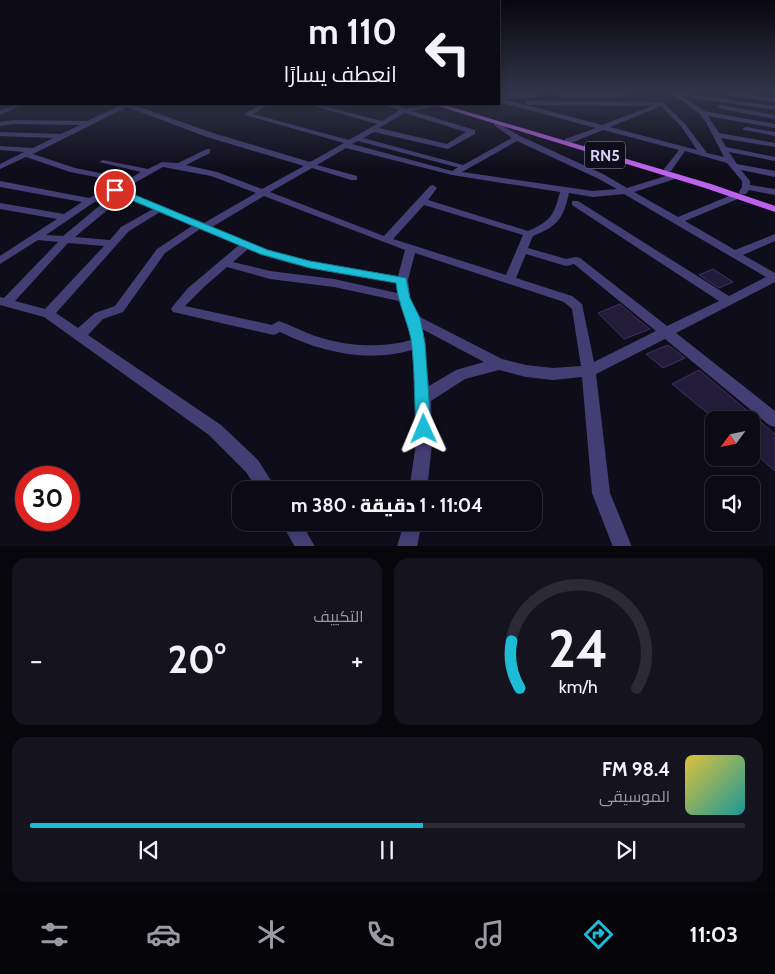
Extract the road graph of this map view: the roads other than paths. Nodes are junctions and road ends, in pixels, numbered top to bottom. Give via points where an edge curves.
1 (100, 117) edge
2 (162, 117) edge
3 (260, 117) edge
4 (361, 117) edge
5 (393, 117) edge
6 (434, 117) edge
7 (476, 117) edge
8 (491, 117) edge
9 (562, 117) edge
10 (626, 117) edge
11 (676, 117) edge
12 (706, 117) edge
13 (0, 118) edge
14 (727, 118) edge
15 (14, 122) junction
16 (89, 123) junction
17 (382, 123) junction
18 (710, 123) junction
19 (0, 124) edge
20 (496, 124) junction
21 (775, 126) edge
22 (598, 128) junction
23 (372, 129) junction
24 (0, 134) edge
25 (775, 134) edge
26 (718, 135) junction
27 (60, 136) junction
28 (517, 138) junction
29 (568, 141) junction
30 (350, 142) junction
31 (775, 145) edge
32 (0, 148) edge
33 (683, 149) junction
34 (726, 150) junction
35 (207, 151) dead end
36 (29, 152) junction
37 (704, 154) junction
38 (775, 159) edge
39 (103, 162) dead end
40 (732, 164) junction
41 (309, 165) junction
42 (459, 165) dead end
43 (179, 166) junction
44 (0, 167) edge
45 (668, 169) junction
46 (147, 171) junction
47 (452, 173) junction
48 (775, 174) edge
49 (675, 176) junction
50 (354, 178) dead end
51 (128, 182) junction
52 (0, 184) edge
53 (433, 188) dead end
54 (565, 190) junction
55 (118, 191) junction
56 (628, 191) junction
57 (742, 192) junction
58 (775, 192) edge
59 (263, 193) junction
60 (90, 201) junction
61 (422, 201) junction
62 (575, 203) dead end
63 (775, 204) edge
64 (0, 206) edge
65 (161, 208) junction
66 (775, 209) edge
67 (64, 217) junction
68 (678, 220) junction
69 (202, 226) junction
70 (529, 234) junction
71 (35, 236) junction
72 (775, 238) edge
73 (66, 239) junction
74 (386, 240) junction
75 (111, 243) junction
76 (246, 246) junction
77 (411, 248) junction
78 (521, 250) junction
79 (735, 254) junction
80 (0, 261) edge
81 (227, 264) junction
82 (775, 278) edge
83 (402, 280) junction
84 (509, 280) junction
85 (404, 298) junction
86 (728, 301) junction
87 (3, 302) edge
88 (48, 314) junction
89 (414, 318) junction
90 (668, 333) junction
91 (78, 336) junction
92 (418, 343) junction
93 (499, 364) junction
94 (590, 371) junction
95 (423, 398) junction
96 (775, 420) edge
97 (262, 481) edge
98 (419, 481) edge
99 (296, 531) edge
100 (411, 531) edge
101 (306, 546) edge
102 (407, 546) edge
103 (623, 546) edge

1 - 16 street
2 - 41 street
3 - 30 street
4 - 17 street
5 - 17 street
6 - 23 street via 472,133 448,147
7 - 20 main road, RN5
8 - 29 main road, RN5
9 - 22 street
10 - 22 street
11 - 37 street
12 - 18 street
13 - 15 street
14 - 21 street
15 - 16 street
15 - 19 street
16 - 27 street
17 - 23 street
18 - 25 street
18 - 26 street
20 - 28 street
20 - 49 main road, RN5
22 - 29 street
22 - 33 street
23 - 30 street
24 - 27 street
26 - 31 street
26 - 34 street
27 - 36 street
28 - 47 street
28 - 56 street
29 - 45 main road, RN5
30 - 41 street
30 - 42 street
30 - 47 street
32 - 36 street
33 - 37 street
33 - 45 street
34 - 38 street
34 - 40 street
35 - 43 street
36 - 44 street
36 - 51 street via 73,170
37 - 40 street
39 - 46 street
40 - 48 street
40 - 57 street via 746,181
41 - 50 street
41 - 59 street
43 - 46 street via 165,163
43 - 59 street via 214,174
45 - 57 main road, RN5
46 - 51 street
47 - 54 street
49 - 56 street
49 - 57 main road, RN5
51 - 55 street
52 - 60 street
53 - 61 street
54 - 56 street via 593,194
54 - 70 street via 558,217 550,225
55 - 60 street
55 - 65 street
55 - 73 street
56 - 68 street
57 - 58 street
57 - 63 main road, RN5
57 - 66 main road, RN5
57 - 68 street
59 - 69 street
59 - 74 street
60 - 67 street
61 - 70 street
61 - 74 street
62 - 86 street
64 - 67 street
65 - 69 street
65 - 75 street via 125,229
67 - 71 street
68 - 79 street
69 - 76 street
69 - 91 street via 161,251 119,309 99,316
70 - 78 street
71 - 73 street
71 - 80 street
72 - 79 street
73 - 75 street
73 - 87 street
74 - 77 street
75 - 88 street
76 - 81 street
76 - 83 street via 310,264
77 - 83 street
77 - 84 street
78 - 84 street
78 - 90 street via 566,263 576,260
79 - 82 street
81 - 85 street via 270,275 334,283
81 - 92 street via 209,274 177,309 274,330 279,326 302,338 349,348 379,352 401,350
82 - 86 street
83 - 85 street
84 - 94 street via 568,299 578,306
85 - 89 street
86 - 90 street
87 - 88 street
88 - 91 street
89 - 92 street
89 - 93 street
90 - 94 street
90 - 96 street
91 - 97 street via 215,430 252,466
92 - 95 street
93 - 94 street via 553,374
93 - 95 street via 461,374
94 - 103 street via 601,493
95 - 98 street via 424,444
99 - 101 street
100 - 102 street

